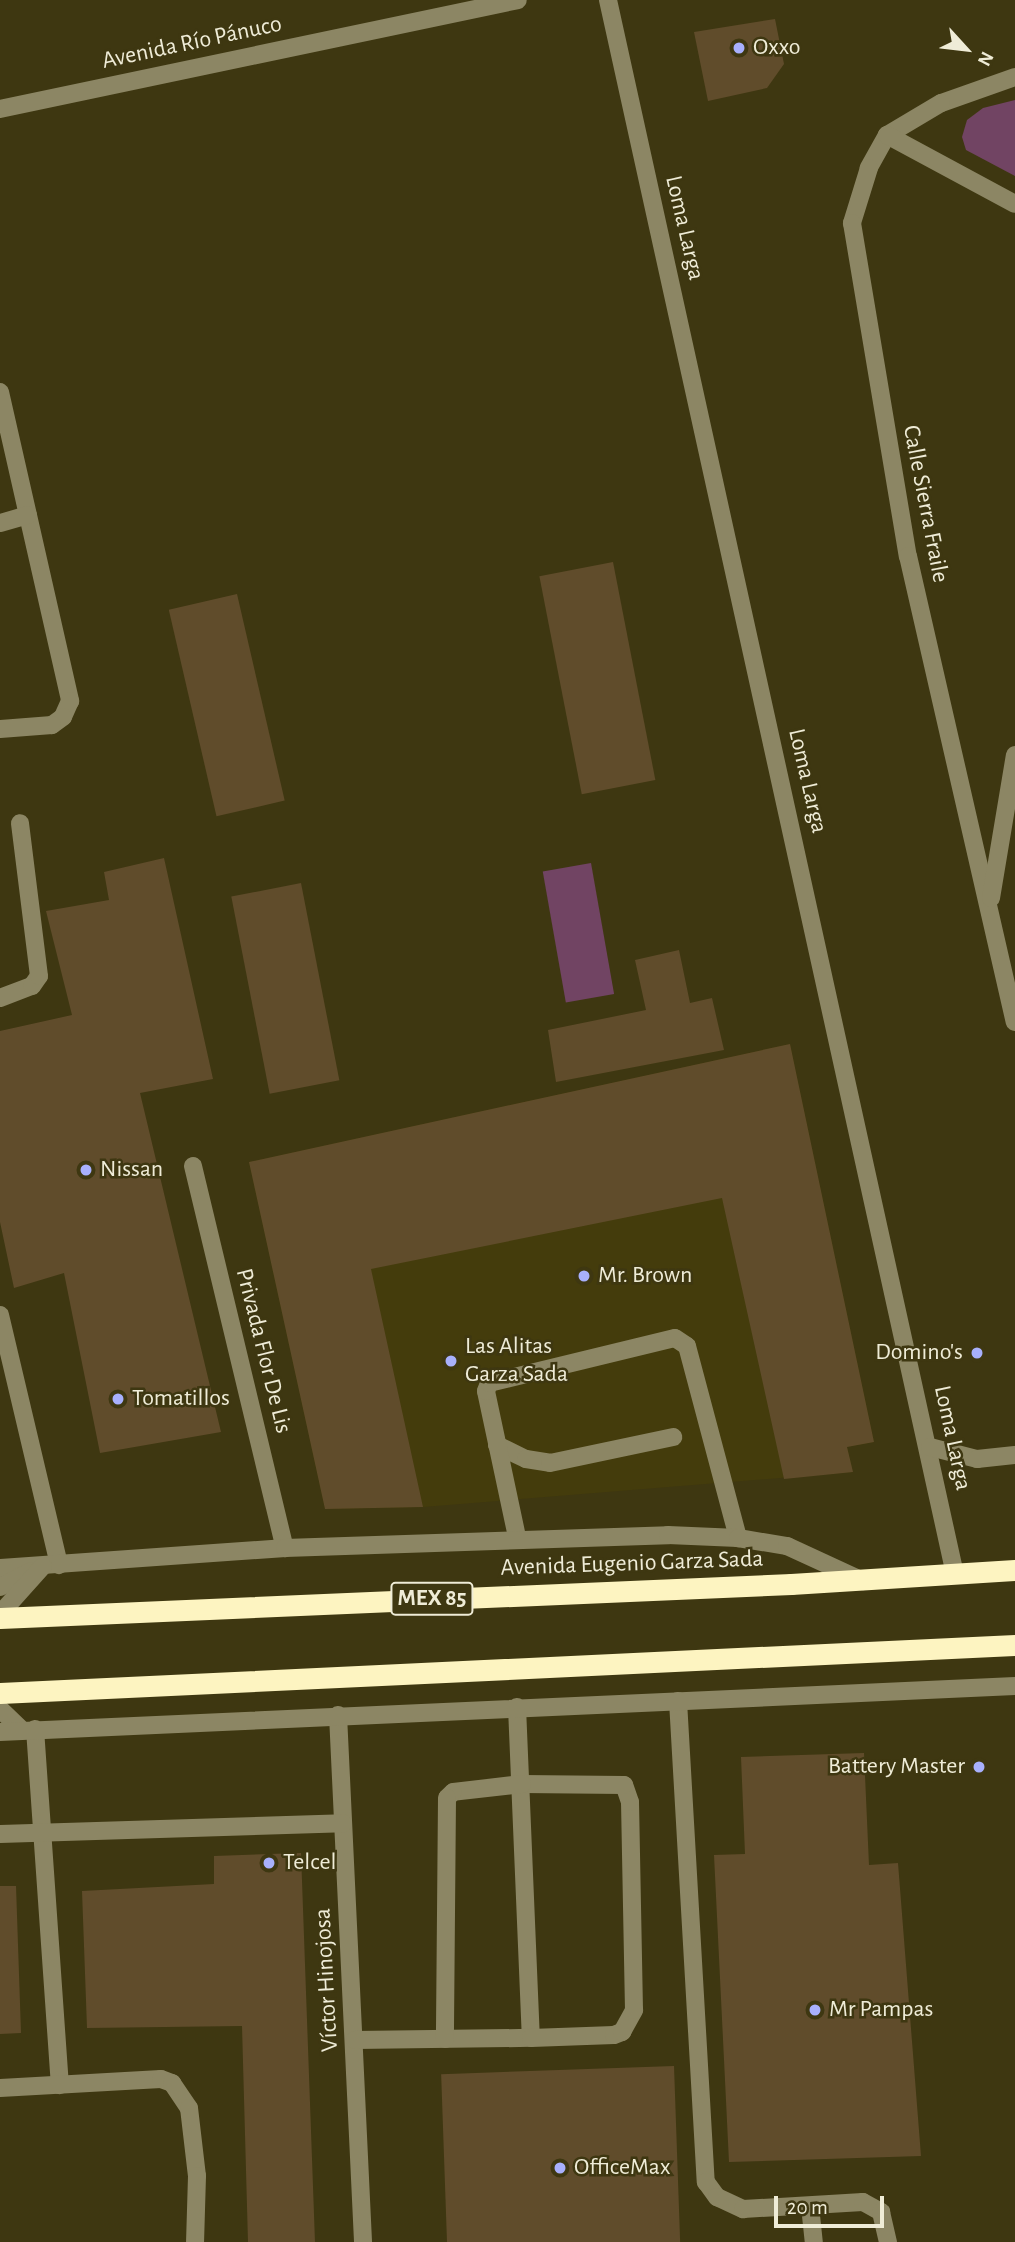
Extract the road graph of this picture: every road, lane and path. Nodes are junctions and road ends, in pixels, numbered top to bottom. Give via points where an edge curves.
1 (518, 0) edge
2 (608, 0) edge
3 (1015, 77) edge
4 (0, 109) edge
5 (887, 135) junction
6 (1015, 204) edge
7 (0, 392) edge
8 (28, 515) junction
9 (0, 523) edge
10 (0, 729) edge
11 (1015, 755) edge
12 (20, 822) dead end
13 (989, 909) junction
14 (0, 998) edge
15 (1015, 1022) edge
16 (193, 1166) dead end
17 (0, 1315) edge
18 (673, 1437) dead end
19 (497, 1446) junction
20 (930, 1447) junction
21 (1015, 1455) edge
22 (517, 1537) junction
23 (738, 1538) junction
24 (285, 1548) junction
25 (51, 1565) junction
26 (0, 1569) edge
27 (1015, 1570) edge
28 (955, 1574) junction
29 (863, 1581) junction
30 (0, 1587) edge
31 (0, 1616) edge
32 (1015, 1645) edge
33 (1015, 1686) edge
34 (0, 1693) edge
35 (678, 1701) junction
36 (517, 1707) junction
37 (0, 1709) edge
38 (338, 1715) junction
39 (29, 1730) junction
40 (0, 1732) edge
41 (522, 1784) junction
42 (343, 1823) junction
43 (41, 1832) junction
44 (0, 1834) edge
45 (531, 2038) junction
46 (445, 2039) junction
47 (355, 2040) junction
48 (60, 2085) junction
49 (0, 2088) edge
50 (810, 2206) junction
51 (195, 2242) edge
52 (363, 2242) edge
53 (814, 2242) edge
54 (888, 2242) edge

1 - 4 street, Avenida Río Pánuco
2 - 20 street, Loma Larga
3 - 5 street via 941,103
5 - 6 street
5 - 13 street, Calle Sierra Fraile via 858,198 852,223 854,250 908,556
7 - 8 street
8 - 9 street
8 - 10 street via 70,701 64,717 52,725
11 - 13 street
12 - 14 street via 39,976 32,986
13 - 15 street, Calle Sierra Fraile
16 - 24 street, Privada Flor De Lis
17 - 25 street
18 - 19 street via 550,1463 526,1459
19 - 22 street
19 - 23 street via 485,1391 489,1383 682,1339
20 - 21 street via 977,1459
20 - 28 street, Loma Larga
22 - 23 street
22 - 24 street
23 - 29 street via 787,1546
24 - 25 street
25 - 26 street
25 - 30 street
25 - 31 street
27 - 28 highway, Avenida Eugenio Garza Sada / MEX 85
28 - 29 highway, Avenida Eugenio Garza Sada / MEX 85
29 - 31 highway, Avenida Eugenio Garza Sada / MEX 85
32 - 34 highway
33 - 35 street
35 - 36 street
35 - 50 street via 706,2182 717,2197 743,2209
36 - 38 street
36 - 41 street
37 - 39 street
38 - 39 street
38 - 42 street, Víctor Hinojosa
39 - 40 street
39 - 43 street
41 - 45 street
41 - 45 street via 618,1782 628,1790 630,1802 632,2020 614,2035
41 - 46 street via 453,1791 447,1798
42 - 43 street
42 - 47 street, Víctor Hinojosa
43 - 44 street
43 - 48 street
45 - 46 street
46 - 47 street
47 - 52 street, Víctor Hinojosa
48 - 49 street
48 - 51 street via 161,2079 181,2091 189,2108 197,2176
50 - 53 street
50 - 54 street via 871,2205 881,2212

